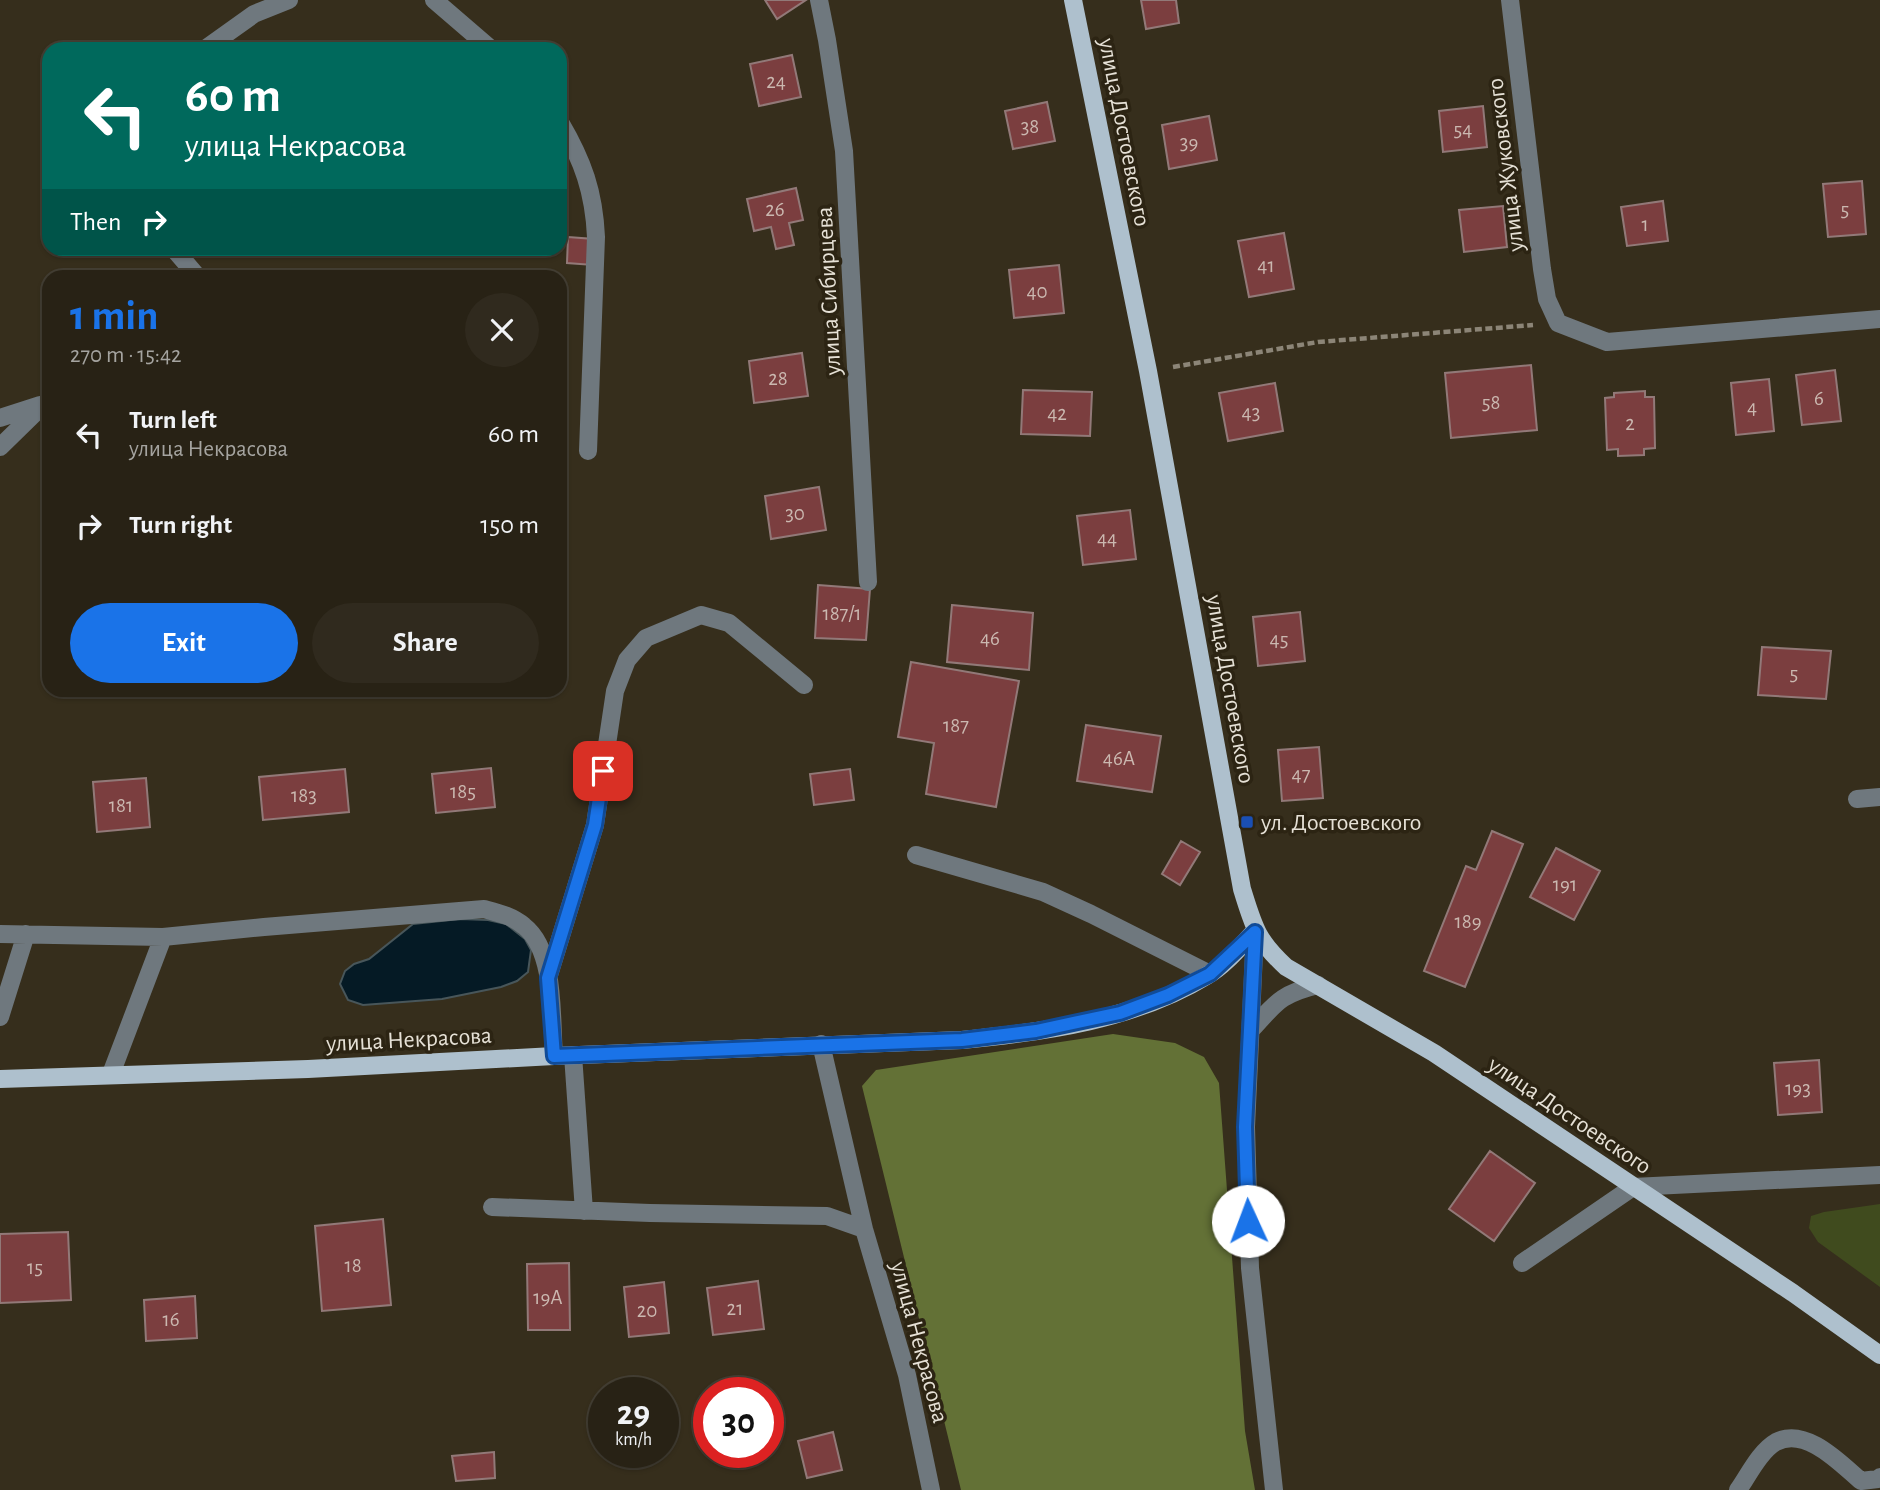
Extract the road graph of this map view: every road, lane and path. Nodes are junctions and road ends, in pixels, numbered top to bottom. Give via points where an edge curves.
1 (289, 0) edge
2 (434, 0) edge
3 (818, 0) edge
4 (1073, 0) edge
5 (1510, 0) edge
6 (252, 7) edge
7 (213, 42) edge
8 (483, 42) edge
9 (567, 136) edge
10 (180, 256) edge
11 (192, 270) edge
12 (1880, 319) edge
13 (1558, 323) junction
14 (1148, 371) junction
15 (42, 405) edge
16 (42, 408) edge
17 (0, 418) edge
18 (0, 447) edge
19 (588, 451) dead end
20 (868, 582) dead end
21 (804, 685) dead end
22 (1880, 797) edge
23 (1857, 799) dead end
24 (916, 855) dead end
25 (1255, 932) junction
26 (0, 934) edge
27 (26, 934) junction
28 (163, 937) junction
29 (1210, 974) junction
30 (548, 978) junction
31 (1318, 985) junction
32 (0, 1017) edge
33 (1251, 1030) junction
34 (821, 1044) junction
35 (573, 1055) junction
36 (554, 1056) junction
37 (111, 1074) junction
38 (0, 1079) edge
39 (1880, 1175) edge
40 (1633, 1187) junction
41 (492, 1207) dead end
42 (584, 1211) junction
43 (864, 1229) junction
44 (1522, 1263) dead end
45 (1880, 1355) edge
46 (1880, 1477) edge
47 (931, 1490) edge
48 (1274, 1490) edge
49 (1738, 1490) edge

1 - 6 street
2 - 8 street
3 - 20 street, улица Сибирцева via 844,151
4 - 14 main road, улица Достоевского
5 - 13 street, улица Жуковского via 1542,268 1547,299
6 - 7 street
9 - 19 street via 586,173 595,207
10 - 11 street
12 - 13 street via 1607,342
13 - 14 path via 1318,342
14 - 25 main road, улица Достоевского via 1240,876
15 - 17 street
16 - 18 street
21 - 30 street via 729,622 701,615 646,638 626,660 615,691 595,825
22 - 23 street
24 - 29 street via 1043,892
25 - 29 main road, улица Некрасова
25 - 31 main road, улица Достоевского via 1286,967
25 - 33 street
26 - 27 street
27 - 28 street
27 - 32 street
28 - 30 street via 484,909 526,927 541,946
28 - 37 street
29 - 34 main road, улица Некрасова via 1120,1013 1036,1031 962,1040
30 - 36 street
31 - 33 street via 1278,1000
31 - 40 main road, улица Достоевского via 1434,1054
33 - 48 street via 1245,1127 1250,1268
34 - 35 main road, улица Некрасова
34 - 43 street, улица Некрасова
35 - 36 main road, улица Некрасова
35 - 42 street
36 - 37 main road, улица Некрасова
37 - 38 main road, улица Некрасова
39 - 40 street
40 - 44 street
40 - 45 main road, улица Достоевского
41 - 42 street
42 - 43 street via 827,1216
43 - 47 street, улица Некрасова via 907,1375
46 - 49 street via 1861,1481 1822,1448 1802,1439 1787,1440 1776,1442 1763,1454

